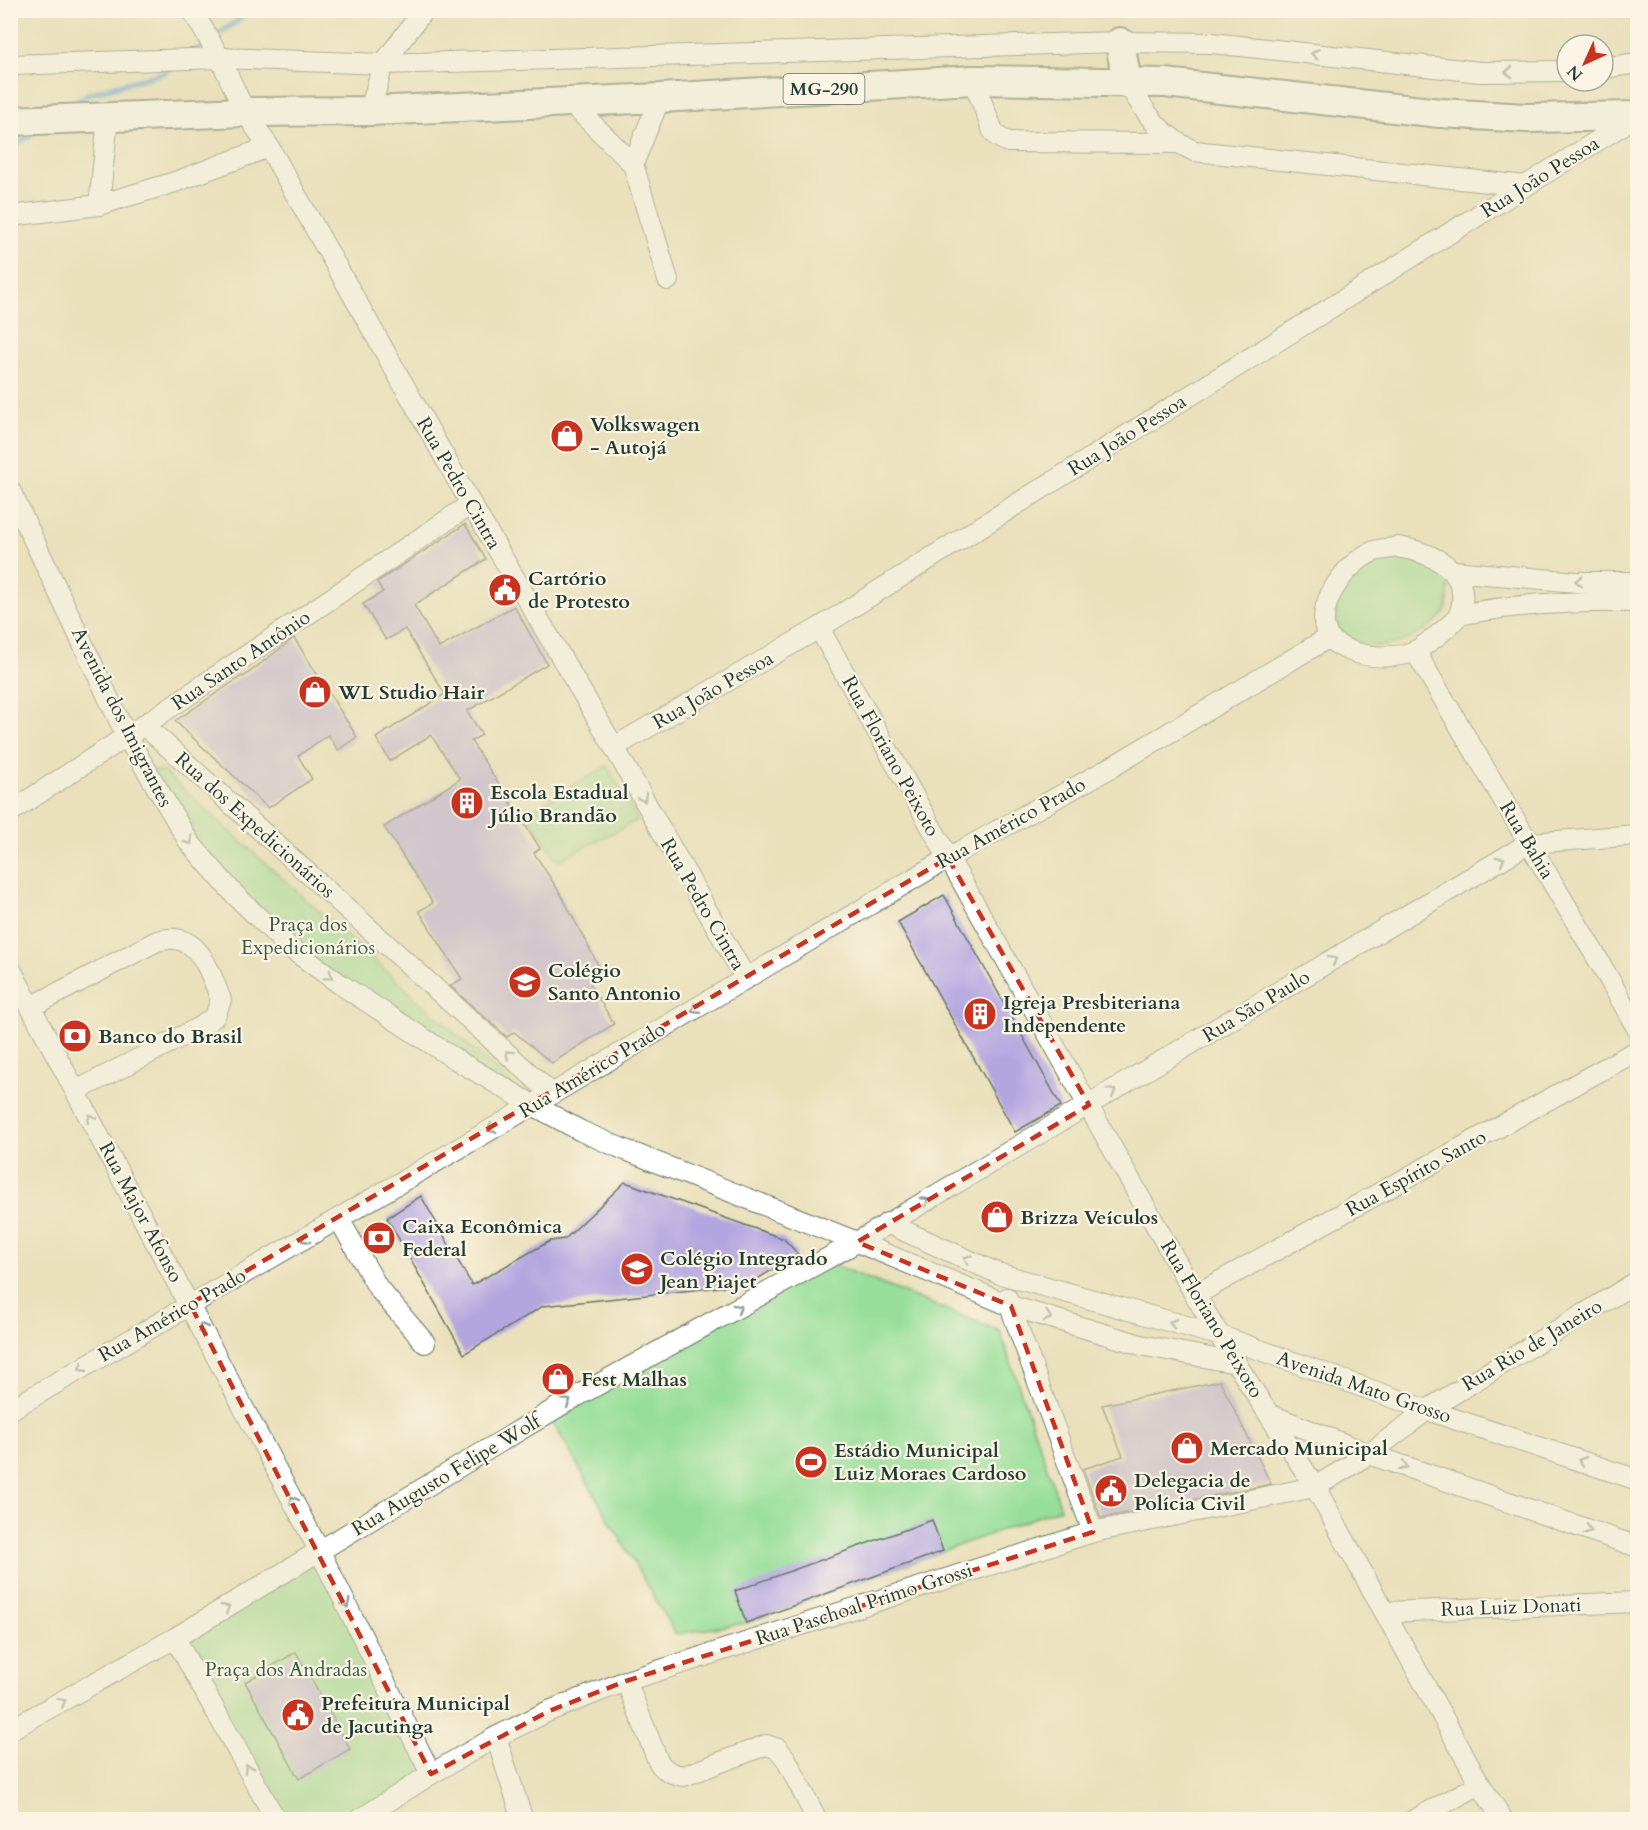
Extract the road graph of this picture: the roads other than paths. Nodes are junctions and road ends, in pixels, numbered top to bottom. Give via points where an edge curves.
1 (192, 10) edge
2 (424, 10) edge
3 (1120, 42) junction
4 (220, 58) junction
5 (1638, 63) edge
6 (383, 64) junction
7 (10, 65) edge
8 (1615, 66) edge
9 (1555, 71) edge
10 (973, 80) junction
11 (1127, 83) junction
12 (660, 98) junction
13 (570, 102) junction
14 (370, 111) junction
15 (245, 112) junction
16 (1637, 116) edge
17 (108, 118) junction
18 (10, 121) edge
19 (1177, 143) junction
20 (269, 147) junction
21 (633, 164) junction
22 (1526, 186) junction
23 (99, 205) junction
24 (10, 216) edge
25 (668, 280) dead end
26 (10, 490) edge
27 (471, 504) junction
28 (1454, 571) junction
29 (1638, 582) edge
30 (1638, 602) edge
31 (1459, 615) junction
32 (819, 628) junction
33 (1328, 638) junction
34 (1415, 651) junction
35 (144, 725) junction
36 (127, 737) junction
37 (614, 747) junction
38 (10, 812) edge
39 (1638, 835) edge
40 (1529, 843) junction
41 (948, 858) junction
42 (10, 968) edge
43 (746, 979) junction
44 (32, 1007) junction
45 (1638, 1030) edge
46 (1638, 1050) edge
47 (76, 1091) junction
48 (552, 1094) junction
49 (533, 1105) junction
50 (1089, 1105) junction
51 (339, 1219) junction
52 (887, 1223) junction
53 (857, 1242) junction
54 (997, 1273) junction
55 (1638, 1281) edge
56 (1195, 1295) junction
57 (190, 1304) junction
58 (1011, 1306) junction
59 (1218, 1335) junction
60 (425, 1343) dead end
61 (1236, 1363) junction
62 (10, 1410) edge
63 (1427, 1410) junction
64 (1270, 1415) junction
65 (1369, 1454) junction
66 (1638, 1480) edge
67 (1315, 1487) junction
68 (1093, 1532) junction
69 (1638, 1547) edge
70 (320, 1552) junction
71 (1638, 1602) edge
72 (1385, 1612) junction
73 (175, 1638) junction
74 (627, 1681) junction
75 (10, 1730) edge
76 (496, 1737) junction
77 (431, 1774) junction
78 (1480, 1784) junction
79 (276, 1820) edge
80 (359, 1820) edge
81 (523, 1820) edge
82 (817, 1820) edge
83 (1414, 1820) edge
84 (1503, 1820) edge

1 - 4 street, Rua Pedro Cintra
2 - 6 street
3 - 6 street
9 -> 3 street via 1480,72 1212,43
3 - 11 highway
4 - 6 street
4 - 7 street
4 - 15 street, Rua Pedro Cintra
5 - 8 street
6 - 14 street
10 - 11 highway, MG-290
10 - 12 highway, MG-290
10 - 19 street via 993,131 1008,142
11 - 16 highway, MG-290 via 1165,83 1461,114 1526,118
11 - 19 street via 1155,125
12 - 13 highway, MG-290
12 - 21 street
13 - 14 highway, MG-290
13 - 21 street
14 - 15 highway, MG-290
15 - 17 highway, MG-290
15 - 20 street, Rua Pedro Cintra
16 - 22 street, Rua João Pessoa
17 - 18 highway, MG-290
17 - 23 street
19 - 22 street via 1194,151
20 - 23 street
20 - 27 street, Rua Pedro Cintra
21 - 25 street
22 - 32 street, Rua João Pessoa
23 - 24 street
26 - 36 street, Avenida dos Imigrantes
27 - 35 street, Rua Santo Antônio
27 - 37 street, Rua Pedro Cintra
29 -> 28 street via 1577,582
28 - 31 street via 1461,586
28 - 33 street via 1434,557 1397,547 1376,551 1356,561 1329,598 1323,620
30 - 31 street via 1496,607
31 - 34 street
32 - 37 street, Rua João Pessoa
32 - 41 street, Rua Floriano Peixoto
33 - 34 street via 1369,656
33 - 41 street, Rua Américo Prado via 1110,768
34 - 40 street, Rua Bahia
35 - 36 street, Rua Santo Antônio
48 -> 35 street, Rua dos Expedicionários
36 - 38 street, Rua Santo Antônio
36 -> 49 street, Avenida dos Imigrantes via 189,842 234,894 289,947 455,1059
37 -> 43 street, Rua Pedro Cintra
39 - 40 street, Rua São Paulo
40 - 45 street, Rua Bahia
50 -> 40 street, Rua São Paulo
41 - 43 street, Rua Américo Prado
41 - 50 street, Rua Floriano Peixoto
42 - 44 street, Rua Major Afonso
43 -> 48 street, Rua Américo Prado
44 - 47 street, Rua Major Afonso
44 - 47 street via 157,941 175,938 189,944 203,958 221,1000 215,1016
46 - 56 street, Rua Espírito Santo
57 -> 47 street, Rua Major Afonso
48 - 49 street, Rua Américo Prado
49 -> 51 street, Rua Américo Prado
49 - 53 street, Avenida dos Imigrantes via 618,1147
52 -> 50 street, Rua São Paulo
50 - 56 street, Rua Floriano Peixoto
51 -> 57 street, Rua Américo Prado
51 - 60 street via 378,1288
52 - 53 street, Rua São Paulo
54 -> 52 street, Avenida Mato Grosso
53 - 58 street
70 -> 53 street, Rua Augusto Felipe Wolf via 563,1404
54 - 58 street
59 -> 54 street, Avenida Mato Grosso
55 - 63 street, Rua Rio de Janeiro
56 - 59 street, Rua Floriano Peixoto
57 -> 62 street, Rua Américo Prado
70 -> 57 street, Rua Major Afonso
58 -> 61 street via 1142,1345
58 - 68 street
59 - 61 street, Rua Floriano Peixoto
59 - 63 street, Avenida Mato Grosso
61 - 64 street, Rua Floriano Peixoto
63 - 65 street, Rua Rio de Janeiro
66 -> 63 street, Avenida Mato Grosso
64 - 65 street
64 - 67 street, Rua Floriano Peixoto
65 - 67 street, Rua Paschoal Primo Grossi
65 -> 69 street
67 - 68 street, Rua Paschoal Primo Grossi
67 - 72 street, Rua Floriano Peixoto
68 - 74 street, Rua Paschoal Primo Grossi
73 -> 70 street
70 -> 77 street
71 - 72 street, Rua Luiz Donati
72 - 78 street, Rua Floriano Peixoto
75 -> 73 street
79 -> 73 street
74 - 76 street, Rua Paschoal Primo Grossi via 549,1711
74 - 82 street via 663,1768 684,1776 766,1745 778,1749
76 - 77 street, Rua Paschoal Primo Grossi
76 - 81 street
77 - 80 street
78 - 83 street
78 - 84 street, Rua Floriano Peixoto

